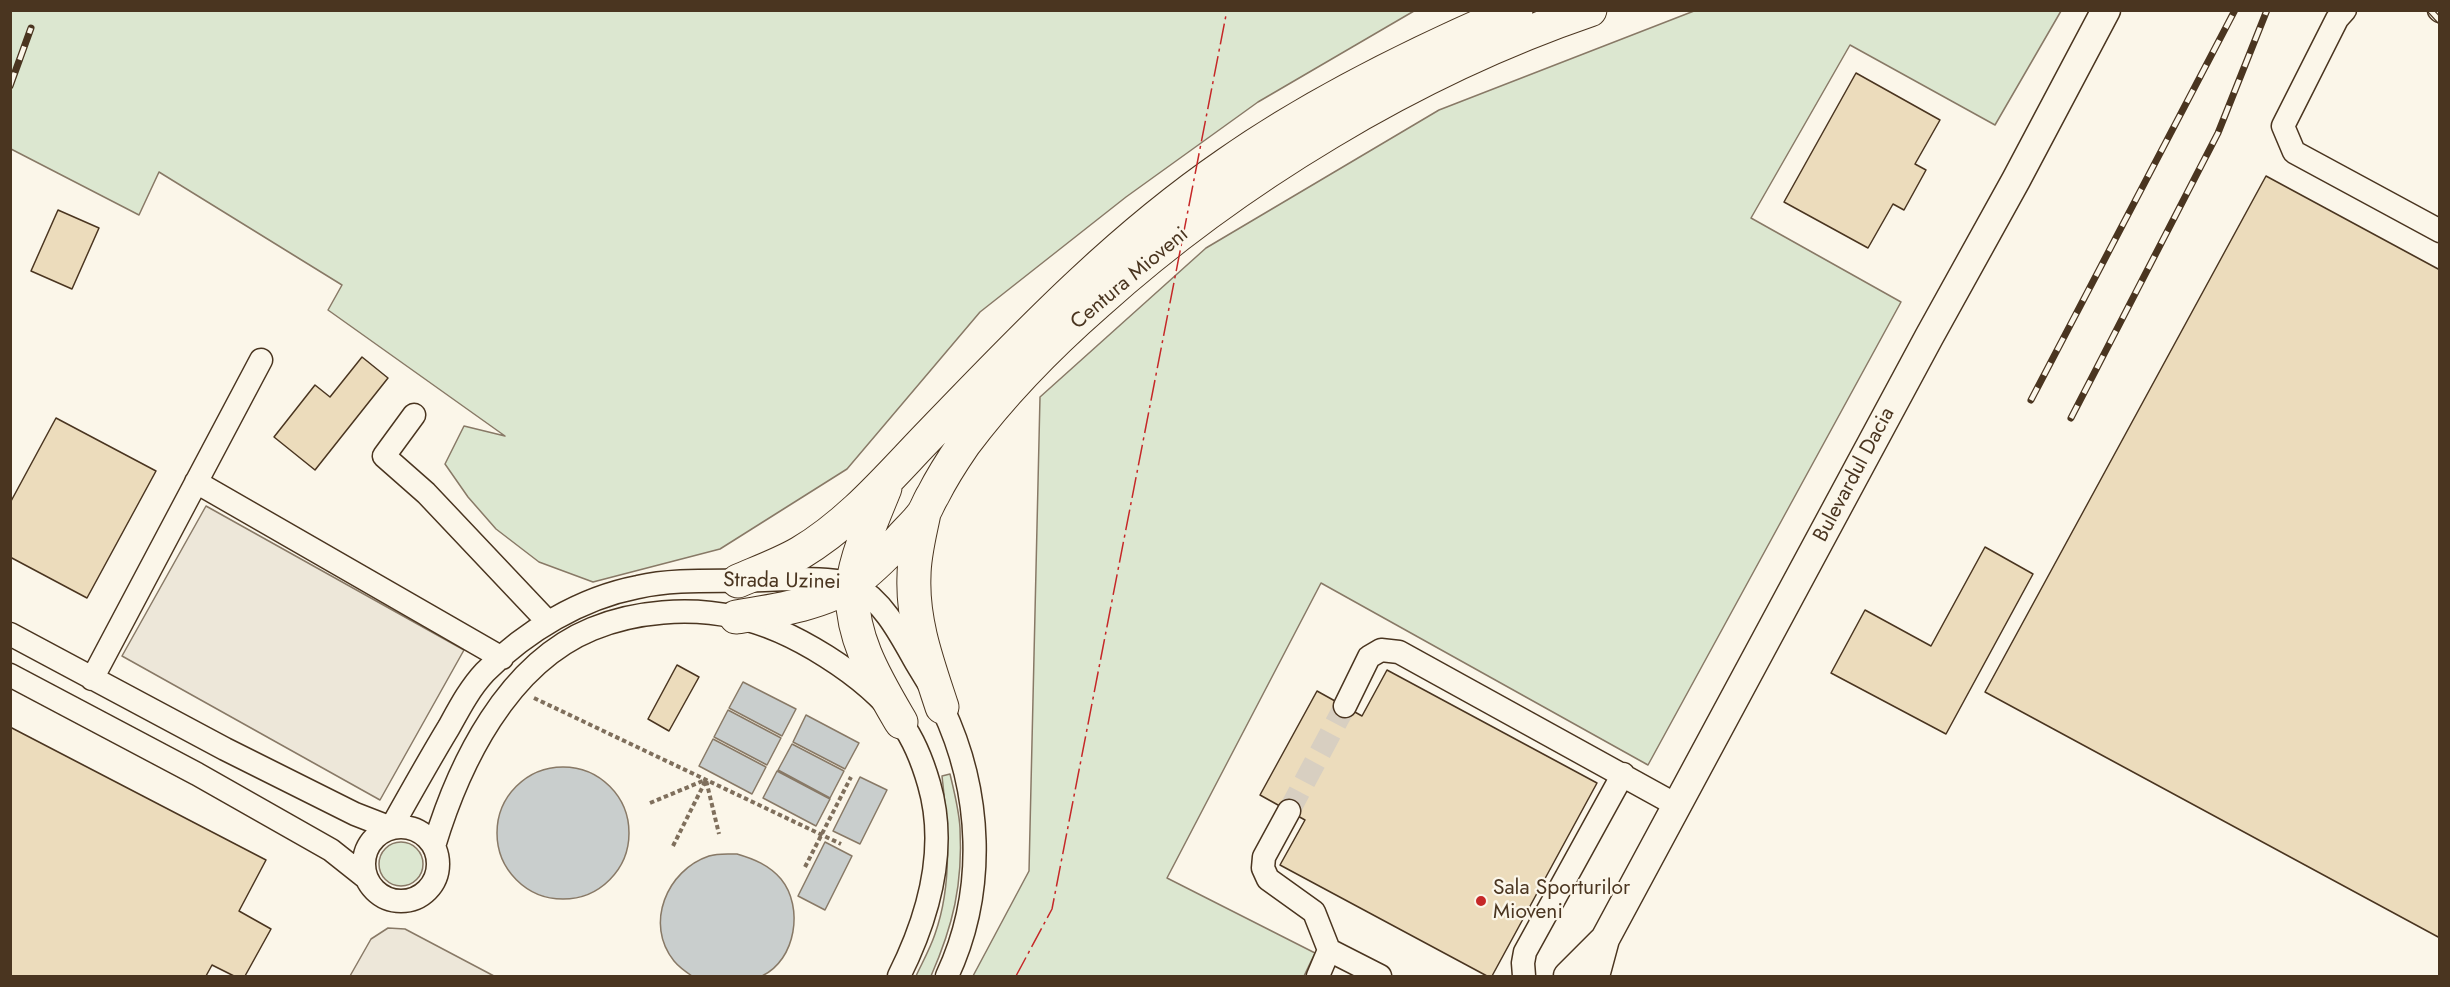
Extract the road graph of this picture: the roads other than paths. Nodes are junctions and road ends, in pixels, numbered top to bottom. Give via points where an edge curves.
1 (1516, 10) edge
2 (1590, 10) edge
3 (2106, 10) edge
4 (2345, 10) edge
5 (2439, 231) edge
6 (1056, 325) junction
7 (261, 360) dead end
8 (414, 415) dead end
9 (888, 480) junction
10 (196, 482) junction
11 (924, 513) junction
12 (738, 581) junction
13 (853, 583) junction
14 (736, 617) junction
15 (548, 622) junction
16 (10, 634) edge
17 (502, 658) junction
18 (10, 675) edge
19 (93, 679) junction
20 (1345, 706) tunnel mouth
21 (942, 707) junction
22 (900, 722) junction
23 (1623, 774) junction
24 (1678, 806) junction
25 (1289, 811) tunnel mouth
26 (391, 828) junction
27 (434, 846) junction
28 (365, 877) junction
29 (1605, 939) junction
30 (1329, 950) junction
31 (899, 976) edge
32 (948, 976) edge
33 (1318, 976) edge
34 (1380, 976) edge
35 (1524, 976) edge
36 (1568, 976) edge
37 (1595, 976) edge

1 - 6 highway, Centura Mioveni via 1344,94 1227,164 1083,281
2 - 6 highway, Centura Mioveni via 1512,40 1400,93 1306,147 1229,199 1098,302
3 - 24 main road, Bulevardul Dacia
4 - 5 street via 2283,126 2294,152
6 - 9 highway, Centura Mioveni
6 - 11 highway, Centura Mioveni via 1008,392 963,445
7 - 10 street
8 - 15 street via 384,456 426,493
9 - 12 highway, Centura Mioveni via 826,536 799,554
9 - 13 highway
10 - 17 street
10 - 19 street
11 - 13 highway, Centura Mioveni
11 - 21 highway via 914,576 915,601 918,627
12 - 13 street, Strada Uzinei via 790,578
12 - 15 street, Strada Uzinei via 640,586 607,594
13 - 14 highway, Centura Mioveni via 818,599
13 - 21 street, Strada Uzinei via 888,616
13 - 22 highway via 854,614 867,658
14 - 22 street, Strada Uzinei via 782,633 829,658 855,675
14 - 27 street, Strada Uzinei via 703,613 633,617 591,629 567,643 514,689 490,723 453,789
15 - 17 street, Strada Uzinei
16 - 19 street
17 - 26 street, Strada Uzinei via 472,686
18 - 28 street via 331,849
19 - 26 street via 355,814
20 - 23 street via 1369,657 1382,650 1399,652
21 - 32 street, Strada Uzinei via 963,764 973,811 974,884 966,926
22 - 31 street, Strada Uzinei via 922,762 936,839 929,901
23 - 24 street
23 - 35 street via 1526,952
24 - 29 main road, Bulevardul Dacia
25 - 30 street via 1264,857 1263,868 1268,879 1314,912
26 - 27 street via 416,829
26 - 28 street via 370,842 363,865
27 - 28 street via 438,870 434,882 416,899 392,901 380,896
29 - 36 main road
29 - 37 main road
30 - 33 street
30 - 34 street

